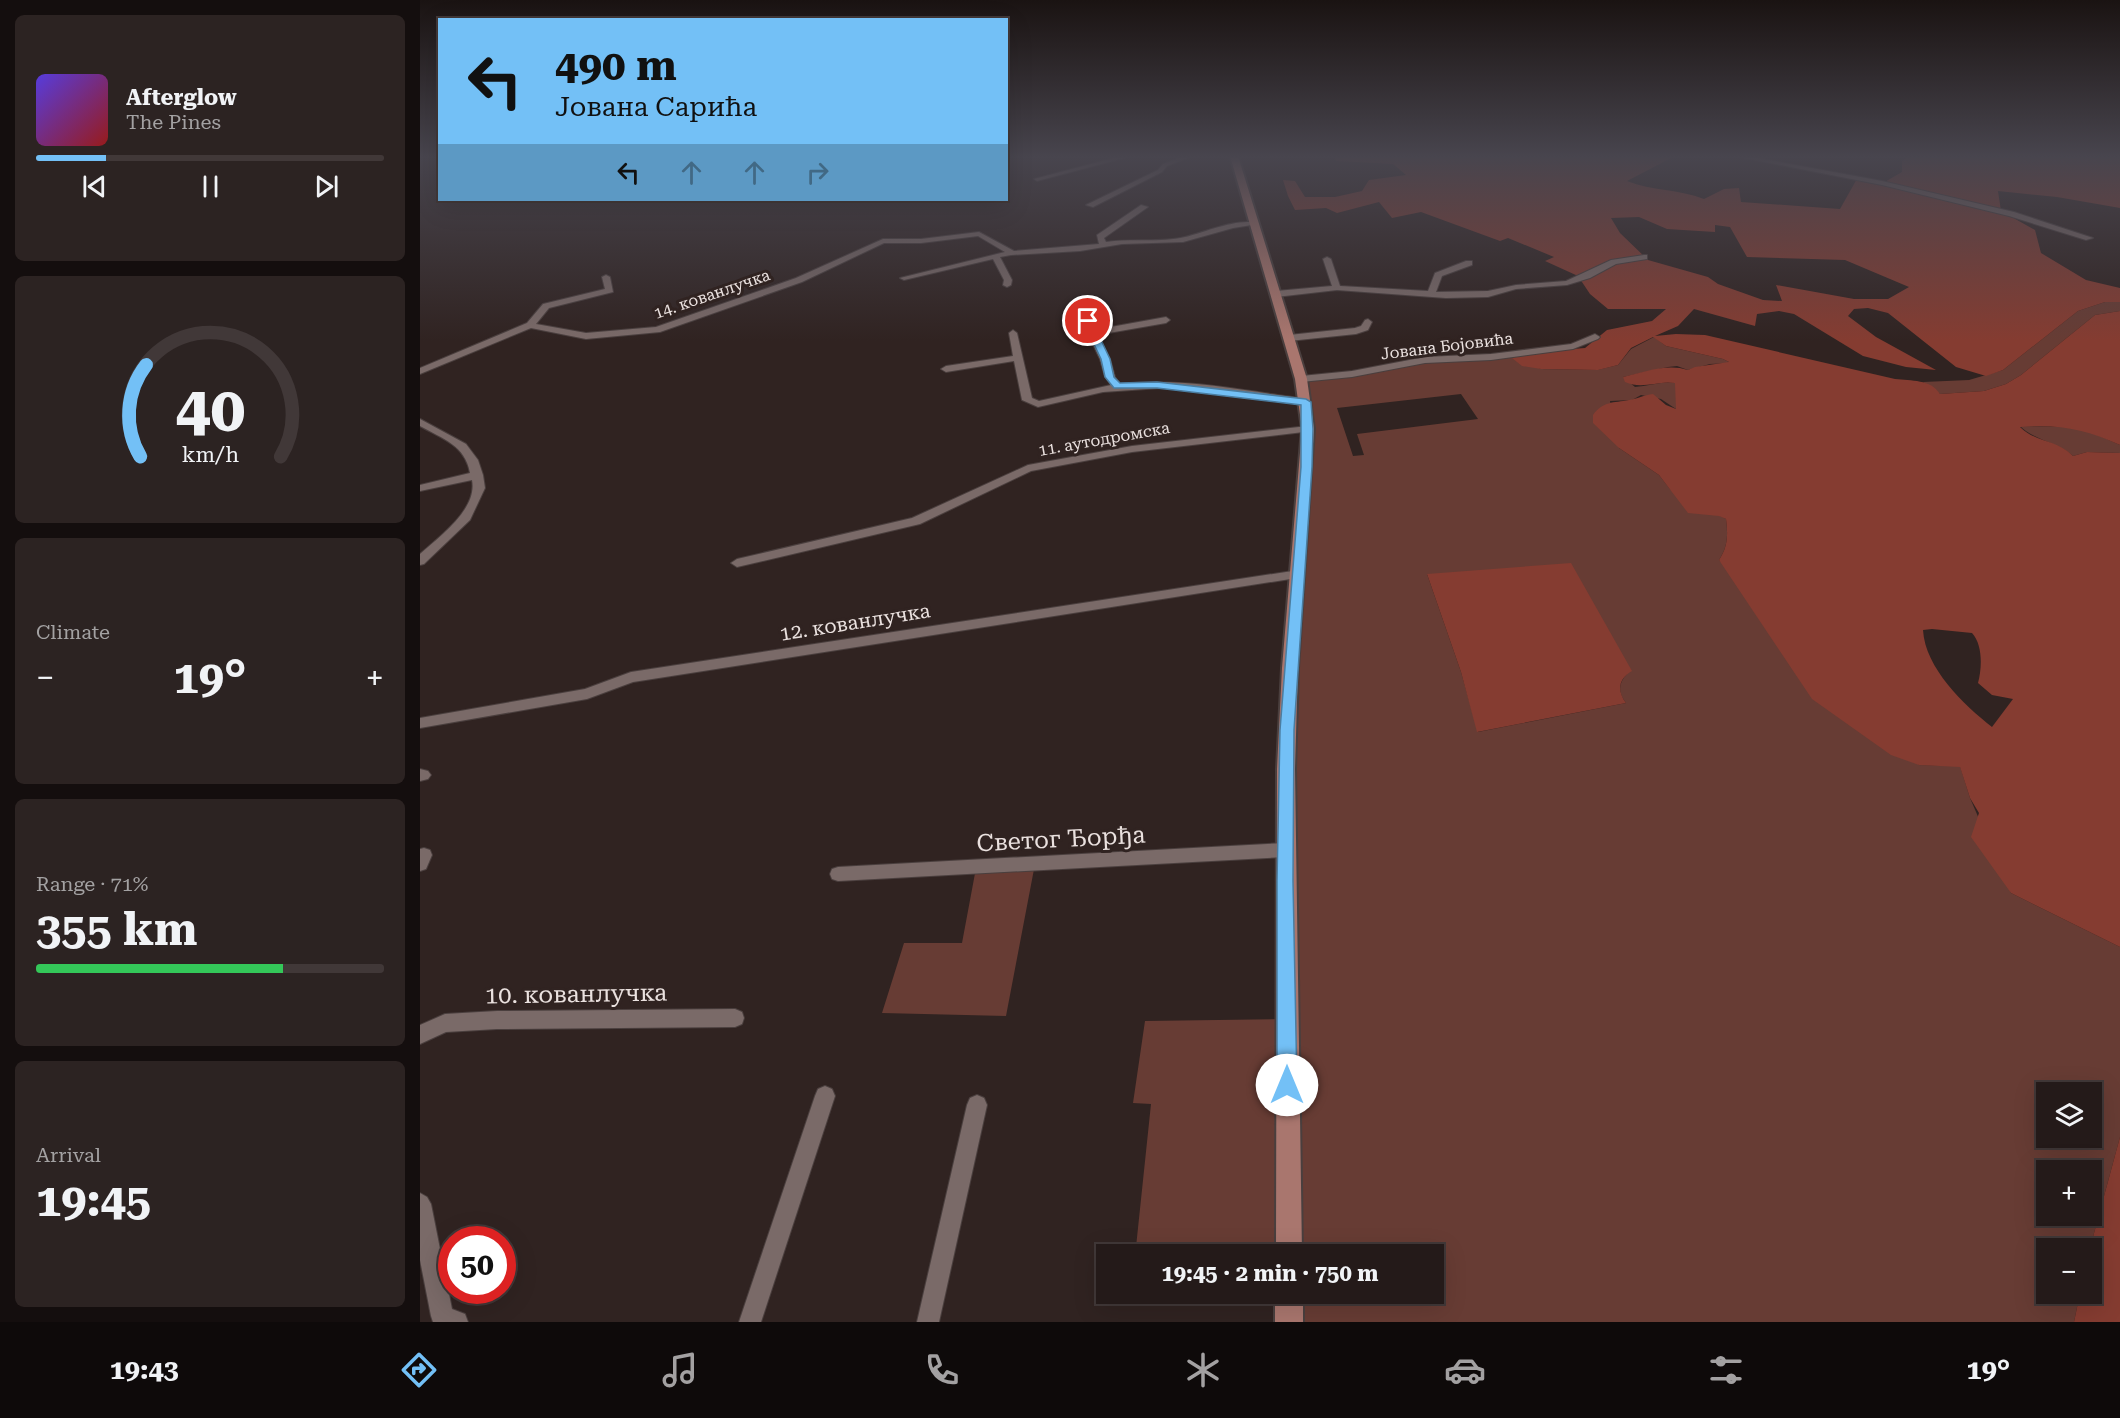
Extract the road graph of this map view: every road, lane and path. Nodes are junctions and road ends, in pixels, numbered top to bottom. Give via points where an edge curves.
1 (1128, 218) edge
2 (1252, 218) edge
3 (2023, 218) edge
4 (1254, 224) junction
5 (2089, 238) dead end
6 (1103, 244) junction
7 (1009, 253) junction
8 (995, 255) junction
9 (1644, 257) dead end
10 (1327, 259) dead end
11 (1469, 263) dead end
12 (606, 277) dead end
13 (904, 278) dead end
14 (1006, 285) dead end
15 (1337, 288) junction
16 (1276, 294) junction
17 (1431, 294) junction
18 (1091, 309) dead end
19 (1166, 320) dead end
20 (1368, 322) dead end
21 (530, 325) junction
22 (1012, 333) dead end
23 (1092, 333) junction
24 (1595, 337) dead end
25 (1289, 338) junction
26 (1017, 358) junction
27 (946, 369) dead end
28 (420, 371) edge
29 (1301, 379) junction
30 (1118, 386) junction
31 (1306, 405) junction
32 (420, 422) edge
33 (1308, 429) junction
34 (478, 475) junction
35 (420, 488) edge
36 (420, 561) edge
37 (737, 562) dead end
38 (1299, 574) junction
39 (420, 723) edge
40 (1286, 850) junction
41 (838, 874) dead end
42 (735, 1018) dead end
43 (420, 1035) edge
44 (825, 1096) dead end
45 (977, 1105) dead end
46 (420, 1204) edge
47 (1288, 1244) edge
48 (1289, 1304) edge
49 (445, 1320) edge
50 (750, 1322) edge
51 (927, 1322) edge
52 (1289, 1322) edge

1 - 6 street via 1100,237
2 - 4 main road
3 - 5 street
4 - 6 street via 1183,240
4 - 16 main road
6 - 7 street
7 - 8 street
7 - 21 street, 14. кованлучка via 979,234 883,241 800,280 657,330 586,336
8 - 13 street
8 - 14 street via 1008,280
9 - 17 street via 1614,262 1567,283 1516,287 1488,294
10 - 15 street
11 - 17 street via 1438,275
12 - 21 street via 610,290 546,306
15 - 16 street
15 - 17 street
16 - 25 main road
18 - 23 street via 1088,321
19 - 23 street
20 - 25 street via 1356,331
21 - 28 street
22 - 26 street
23 - 30 street via 1110,377
24 - 29 street, Јована Бојовића via 1573,346 1491,357 1425,360
25 - 29 main road
26 - 27 street
26 - 30 street via 1027,400 1032,403
29 - 31 main road
30 - 31 street via 1166,385
31 - 33 main road
32 - 34 street via 462,446
33 - 37 street, 11. аутодромска via 1132,449 1028,468 916,521
33 - 38 main road
34 - 35 street
34 - 36 street via 479,488 466,518
38 - 39 street, 12. кованлучка via 631,676 587,694
38 - 40 main road via 1288,710
40 - 41 street, Светог Ђорђа
40 - 47 main road
42 - 43 street, 10. кованлучка via 445,1023
44 - 50 street
45 - 51 street
46 - 49 street
48 - 52 main road

